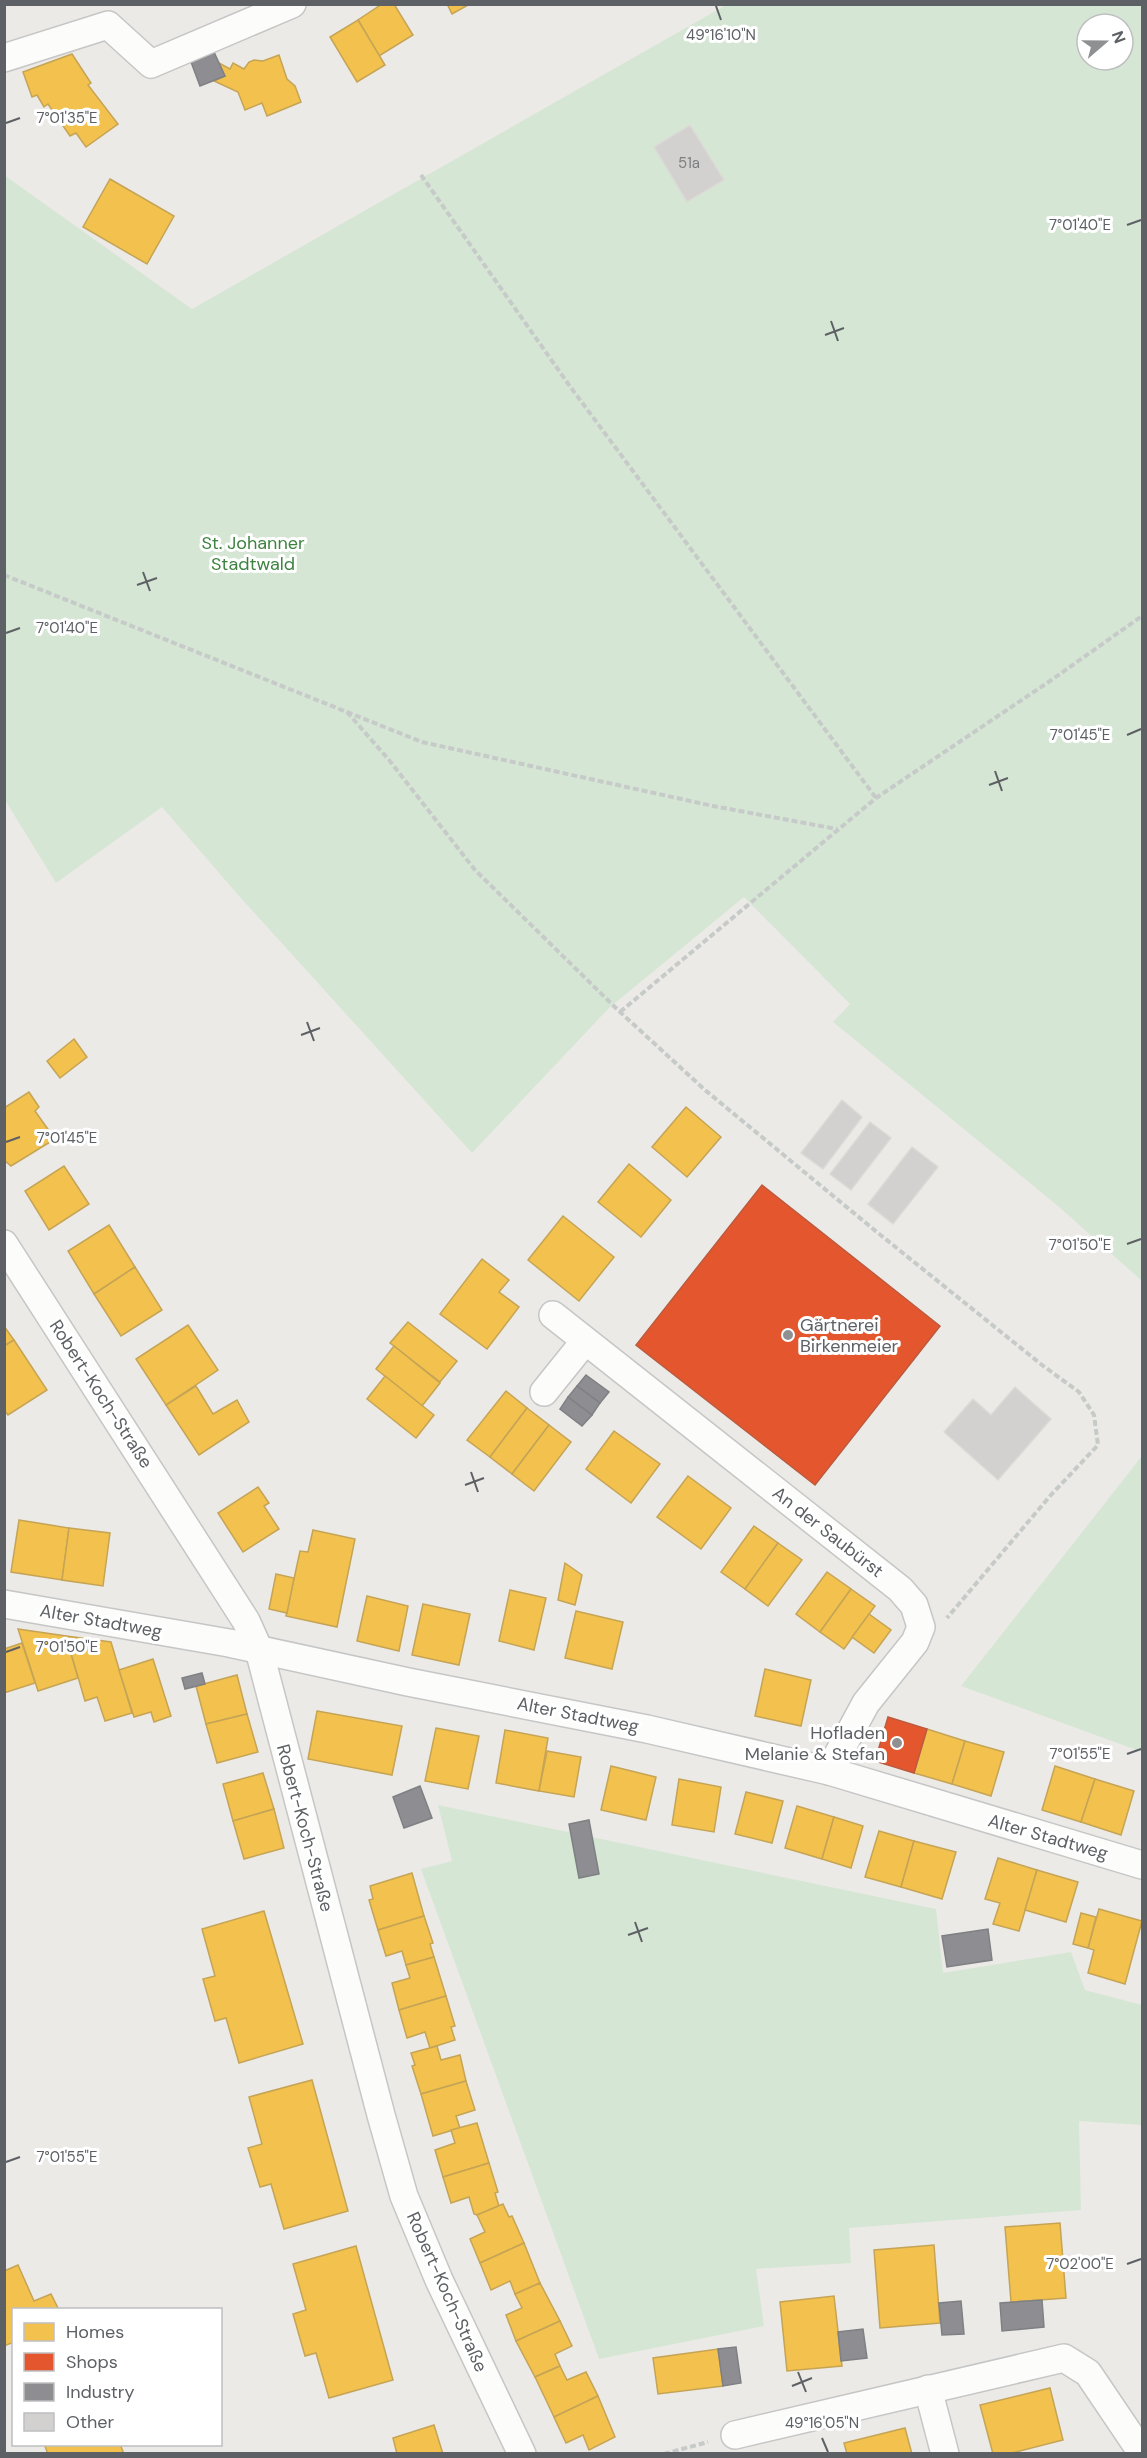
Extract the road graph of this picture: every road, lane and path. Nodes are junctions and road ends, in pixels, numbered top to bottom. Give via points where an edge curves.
1 (292, 4) edge
2 (4, 58) edge
3 (421, 175) dead end
4 (4, 575) edge
5 (1143, 615) edge
6 (347, 712) junction
7 (876, 798) junction
8 (837, 829) junction
9 (620, 1012) junction
10 (4, 1244) edge
11 (553, 1315) dead end
12 (585, 1341) junction
13 (544, 1392) dead end
14 (4, 1604) edge
15 (915, 1642) junction
16 (259, 1650) junction
17 (829, 1771) junction
18 (1143, 1865) edge
19 (928, 2388) junction
20 (735, 2435) joint
21 (1143, 2453) edge
22 (522, 2454) edge
23 (664, 2454) edge
24 (945, 2454) edge

1 - 2 street via 151,64 108,25
3 - 7 path via 569,385
4 - 6 path
5 - 7 path
6 - 8 path via 422,742
6 - 9 path via 475,870
7 - 8 path
8 - 9 path
9 - 15 path via 806,1174 1078,1392 1094,1415 1098,1445 952,1614
10 - 16 street, Robert-Koch-Straße via 246,1621
11 - 12 street, An der Saubürst
12 - 13 street
12 - 15 street, An der Saubürst via 900,1589 914,1605 921,1627
14 - 16 street, Alter Stadtweg
15 - 17 street via 866,1703
16 - 17 street, Alter Stadtweg via 647,1729
16 - 22 street, Robert-Koch-Straße via 404,2196 439,2280
17 - 18 street, Alter Stadtweg
19 - 20 street
19 - 21 street via 1064,2358 1088,2373
19 - 24 street
20 - 23 path

